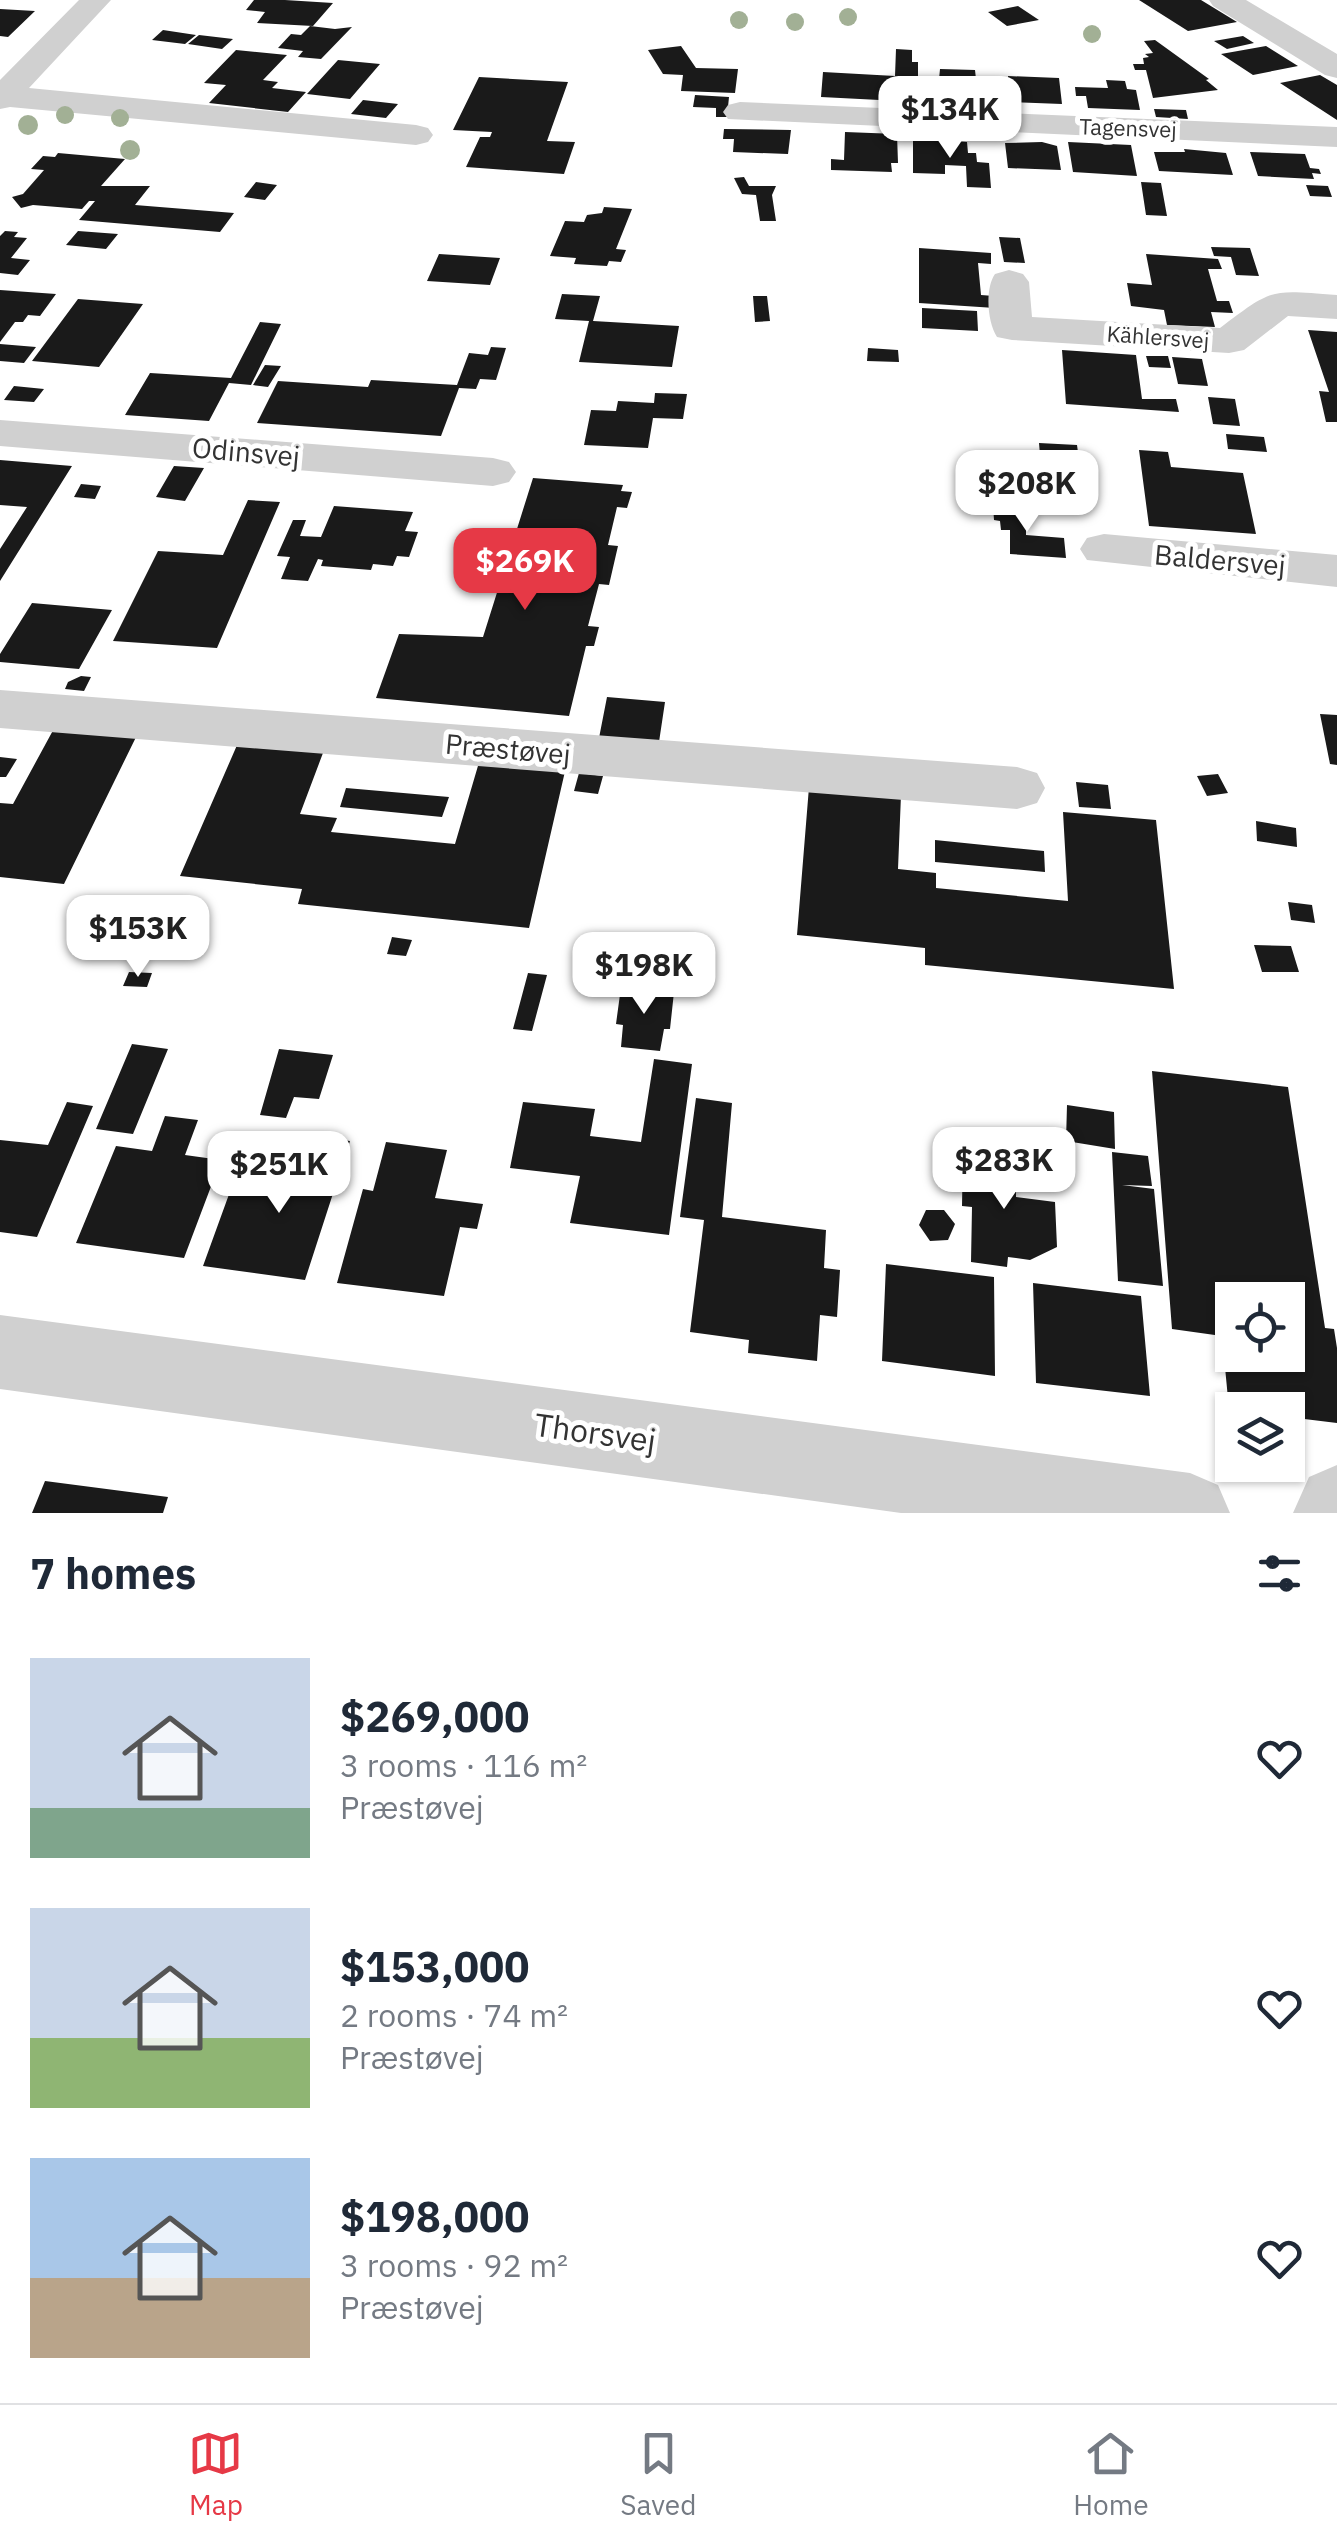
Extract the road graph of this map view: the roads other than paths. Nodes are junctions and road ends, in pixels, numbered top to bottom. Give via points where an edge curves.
1 (96, 0) edge
2 (1224, 0) edge
3 (1337, 68) edge
4 (2, 98) edge
5 (740, 112) dead end
6 (416, 135) dead end
7 (1337, 137) edge
8 (1009, 282) dead end
9 (1337, 307) edge
10 (0, 433) edge
11 (492, 472) dead end
12 (1104, 549) dead end
13 (1337, 571) edge
14 (0, 708) edge
15 (1017, 788) dead end
16 (0, 1352) edge
17 (1337, 1505) edge
18 (1190, 1513) edge
19 (1333, 1513) edge

1 - 4 street
2 - 3 street
4 - 6 street
5 - 7 street, Tagensvej
8 - 9 street, Kählersvej via 1012,328 1229,341 1279,303
10 - 11 street, Odinsvej
12 - 13 street, Baldersvej
14 - 15 street, Præstøvej
16 - 18 street, Thorsvej
17 - 19 street

